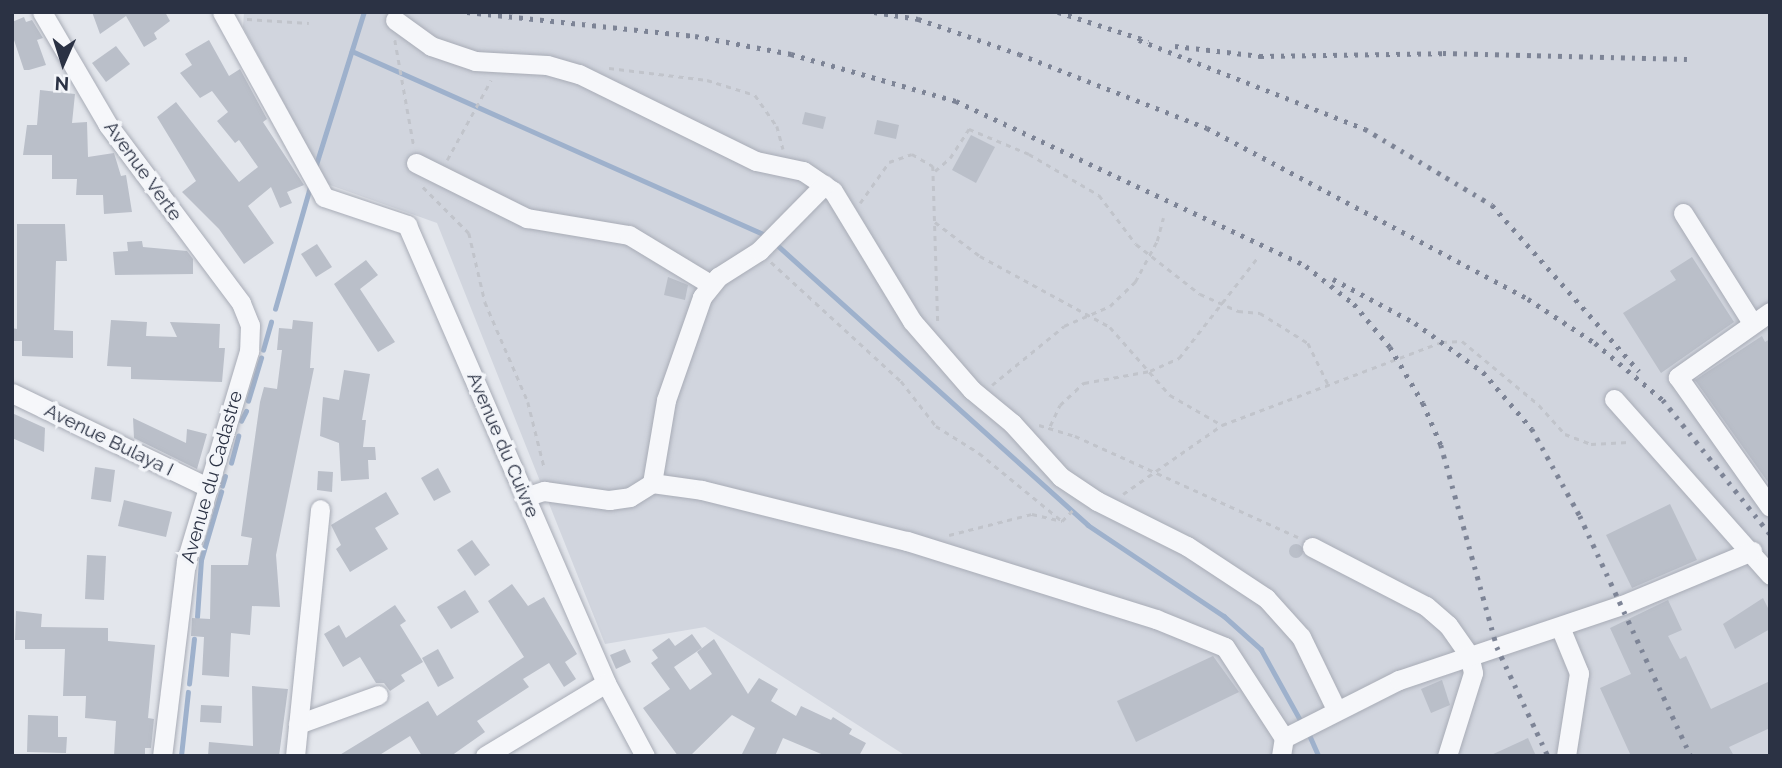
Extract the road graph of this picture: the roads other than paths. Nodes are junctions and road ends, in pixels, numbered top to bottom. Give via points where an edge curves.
1 (42, 12) edge
2 (223, 13) edge
3 (396, 20) road end
4 (416, 163) road end
5 (824, 185) junction
6 (1683, 213) dead end
7 (710, 284) junction
8 (1770, 312) edge
9 (1751, 321) junction
10 (250, 325) joint
11 (12, 393) edge
12 (1614, 399) dead end
13 (652, 483) junction
14 (207, 487) junction
15 (525, 497) junction
16 (1770, 507) edge
17 (320, 509) dead end
18 (1312, 547) road end
19 (1752, 551) junction
20 (1770, 575) edge
21 (1560, 627) junction
22 (1469, 656) junction
23 (606, 683) junction
24 (377, 695) dead end
25 (1336, 709) junction
26 (298, 724) junction
27 (1282, 747) edge
28 (162, 756) edge
29 (295, 756) edge
30 (485, 756) edge
31 (645, 756) edge
32 (1447, 756) edge
33 (1566, 756) edge

1 - 10 street, Avenue Verte via 108,125 241,303
2 - 15 street, Avenue du Cuivre via 331,202 407,225
3 - 5 street via 431,46 499,64 547,65 579,74 756,161 803,172
4 - 7 street via 527,218 629,235
5 - 7 street via 760,251
5 - 25 street via 833,191 912,321 981,397 1012,423 1061,477 1187,546 1266,598 1301,637
6 - 9 street
7 - 13 street via 670,387
8 - 9 street
9 - 16 street via 1678,377
10 - 14 street, Avenue du Cadastre via 249,351
11 - 14 street, Avenue Bulaya I
12 - 19 street
13 - 15 street via 629,498 609,500 544,491
13 - 27 street via 702,490 907,541 1205,637 1225,647
14 - 28 street, Avenue du Cadastre via 186,561
15 - 23 street, Avenue du Cuivre
17 - 26 street
18 - 22 street via 1426,606 1448,625
19 - 20 street
19 - 21 street
21 - 22 street
21 - 33 street via 1579,673
22 - 25 street
22 - 32 street via 1473,673
23 - 30 street
23 - 31 street, Avenue du Cuivre
24 - 26 street
25 - 27 street
26 - 29 street

